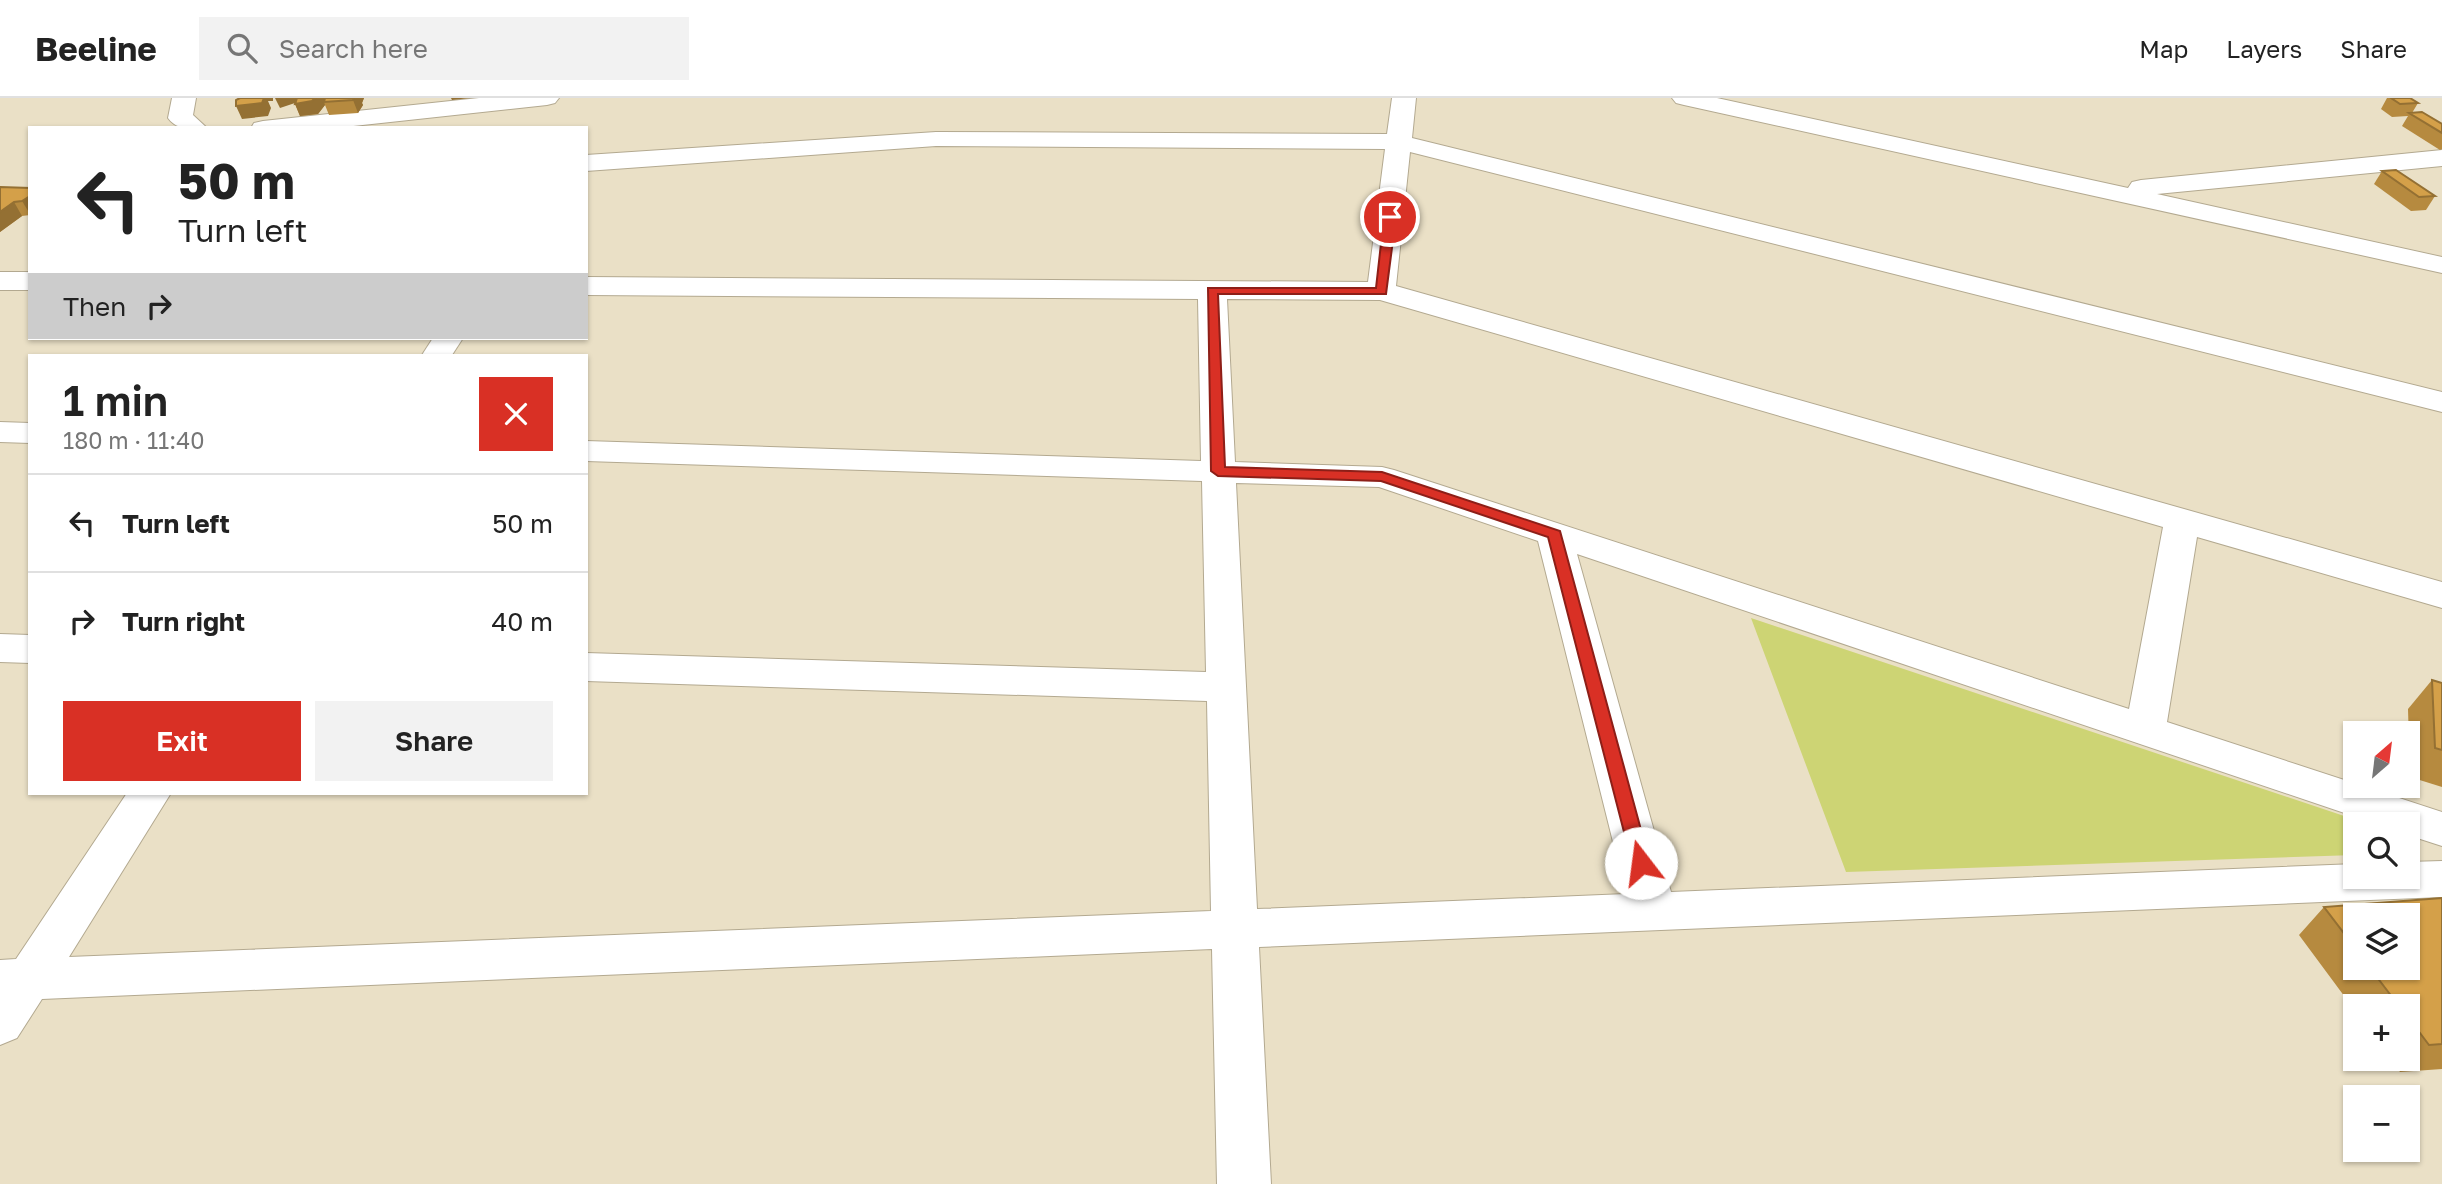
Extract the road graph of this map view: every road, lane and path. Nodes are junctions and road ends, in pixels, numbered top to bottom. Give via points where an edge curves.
1 (184, 98) edge
2 (547, 98) edge
3 (1404, 98) edge
4 (1684, 98) edge
5 (434, 104) edge
6 (192, 126) edge
7 (277, 126) edge
8 (1399, 142) junction
9 (2442, 158) edge
10 (588, 163) edge
11 (2106, 191) junction
12 (2442, 265) edge
13 (0, 281) edge
14 (28, 281) edge
15 (588, 286) edge
16 (1212, 290) junction
17 (1381, 291) junction
18 (2442, 402) edge
19 (0, 432) edge
20 (28, 433) edge
21 (588, 451) edge
22 (1218, 471) junction
23 (2182, 520) junction
24 (1554, 534) junction
25 (2442, 595) edge
26 (0, 648) edge
27 (28, 649) edge
28 (588, 667) edge
29 (1226, 687) junction
30 (2145, 731) junction
31 (149, 795) edge
32 (2440, 832) edge
33 (2442, 879) edge
34 (1654, 913) junction
35 (1234, 931) junction
36 (14, 980) edge
37 (0, 1023) edge
38 (1244, 1184) edge

1 - 6 street via 180,118
2 - 5 street
3 - 8 street
4 - 11 street
5 - 7 street
8 - 10 street via 936,139
8 - 17 street
8 - 18 street
9 - 11 street
11 - 12 street
13 - 14 street
15 - 16 street
16 - 17 street
16 - 22 street
17 - 23 street
19 - 20 street
21 - 22 street
22 - 24 street via 1382,477
22 - 29 street
23 - 25 street
23 - 30 street
24 - 30 street
24 - 34 street
26 - 27 street
28 - 29 street
29 - 35 street
30 - 32 street
31 - 36 street
33 - 34 street
34 - 35 street
35 - 36 street
35 - 38 street
36 - 37 street

